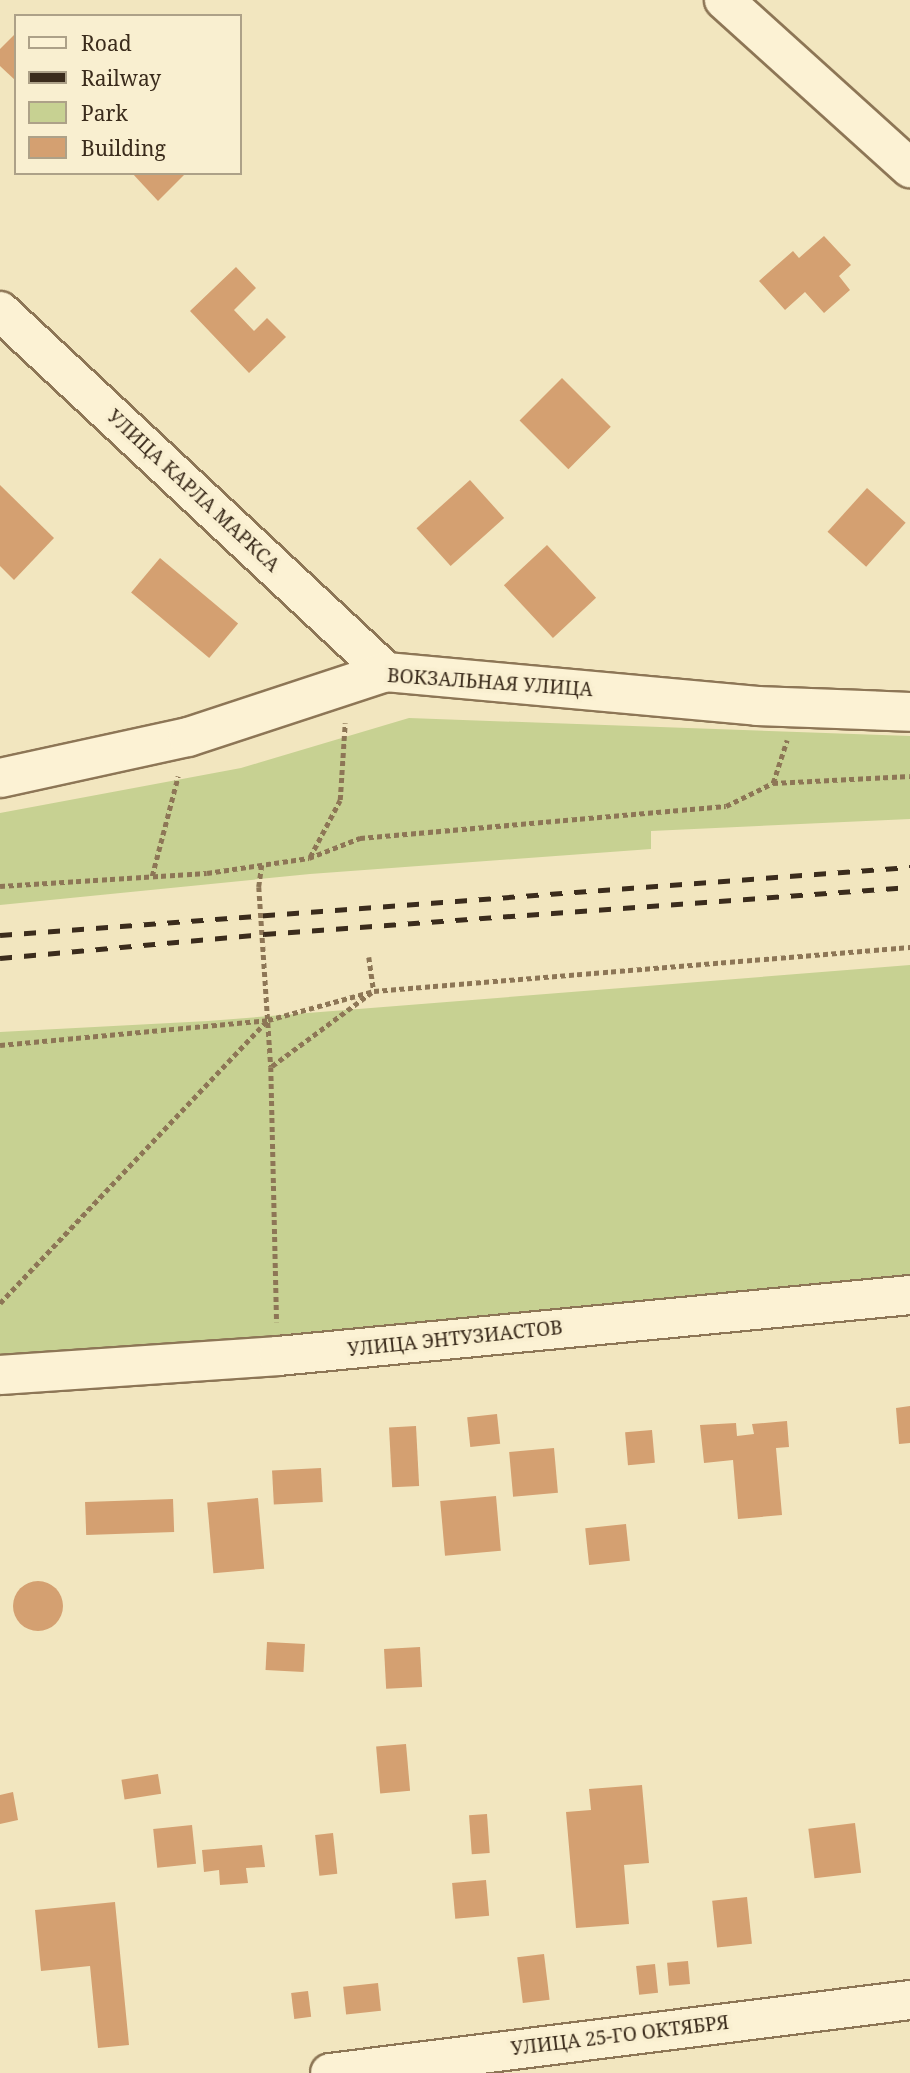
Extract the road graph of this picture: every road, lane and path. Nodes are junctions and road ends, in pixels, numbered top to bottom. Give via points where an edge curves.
1 (724, 0) edge
2 (910, 168) edge
3 (0, 311) edge
4 (386, 672) junction
5 (348, 685) junction
6 (910, 712) edge
7 (188, 737) junction
8 (910, 776) edge
9 (0, 778) edge
10 (309, 858) junction
11 (262, 865) junction
12 (152, 876) junction
13 (0, 886) edge
14 (910, 947) edge
15 (369, 957) dead end
16 (374, 991) junction
17 (268, 1020) junction
18 (0, 1045) edge
19 (271, 1067) junction
20 (910, 1295) edge
21 (0, 1303) edge
22 (278, 1356) junction
23 (0, 1375) edge
24 (910, 2000) edge
25 (330, 2073) edge

1 - 2 street
3 - 4 street, УЛИЦА КАРЛА МАРКСА
4 - 5 street, ВОКЗАЛЬНАЯ УЛИЦА
4 - 6 street, ВОКЗАЛЬНАЯ УЛИЦА via 757,706
5 - 7 street, ВОКЗАЛЬНАЯ УЛИЦА
5 - 10 path via 340,800
7 - 9 street, ВОКЗАЛЬНАЯ УЛИЦА
7 - 12 path
8 - 10 path via 773,783 726,806 360,838
10 - 11 path
11 - 12 path
11 - 17 path via 259,887
12 - 13 path
14 - 16 path
15 - 16 path
16 - 17 path
16 - 19 path
17 - 18 path
17 - 19 path
17 - 21 path
19 - 22 path
20 - 22 street, УЛИЦА ЭНТУЗИАСТОВ
22 - 23 street, УЛИЦА ЭНТУЗИАСТОВ
24 - 25 street, УЛИЦА 25-ГО ОКТЯБРЯ

